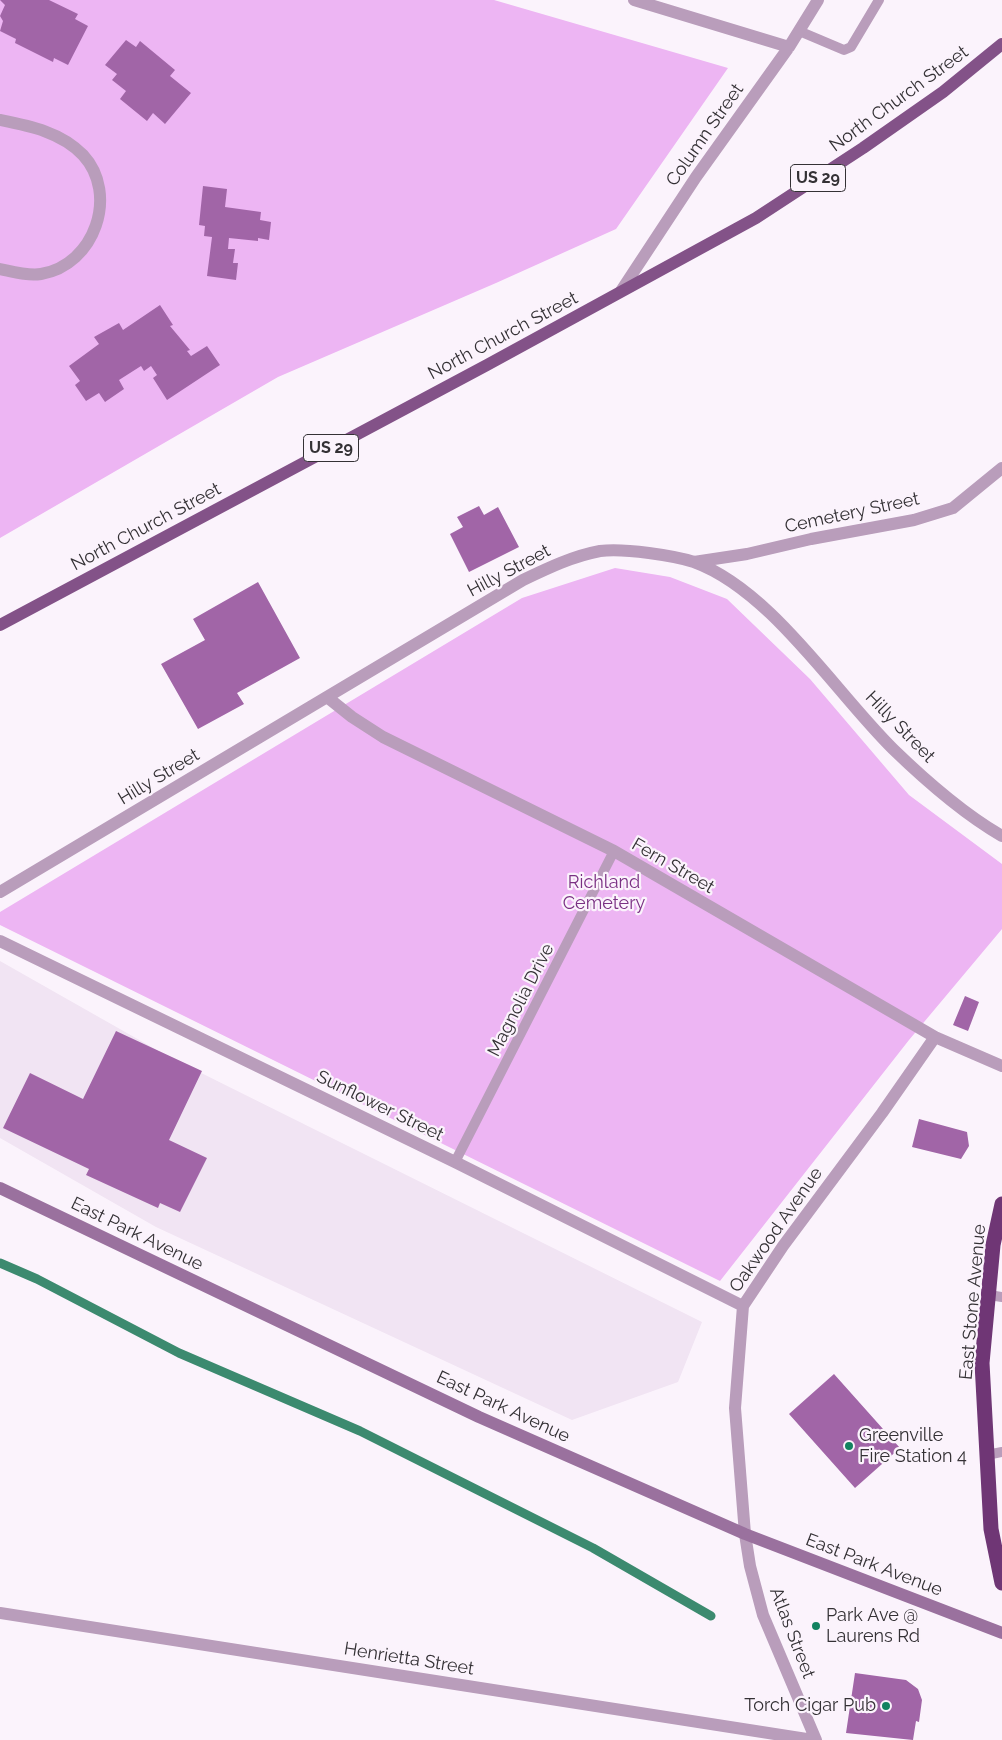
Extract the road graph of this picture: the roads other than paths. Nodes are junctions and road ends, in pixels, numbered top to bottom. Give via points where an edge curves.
1 (634, 0) edge
2 (818, 0) edge
3 (879, 0) edge
4 (799, 31) junction
5 (1002, 44) edge
6 (789, 47) junction
7 (0, 120) edge
8 (0, 270) edge
9 (622, 291) junction
10 (1002, 468) edge
11 (694, 562) junction
12 (0, 625) edge
13 (326, 697) junction
14 (1002, 836) edge
15 (614, 851) junction
16 (0, 892) edge
17 (0, 941) edge
18 (935, 1037) junction
19 (1002, 1066) edge
20 (455, 1162) junction
21 (0, 1188) edge
22 (1002, 1204) edge
23 (995, 1296) edge
24 (743, 1306) junction
25 (994, 1454) edge
26 (745, 1534) junction
27 (1002, 1583) edge
28 (0, 1613) edge
29 (1002, 1633) edge
30 (814, 1740) edge

1 - 6 street
2 - 4 street, Column Street
3 - 4 lane via 850,47 844,50
4 - 6 street, Column Street
5 - 9 main road, North Church Street / US 29 via 943,92 798,192
6 - 9 street, Column Street via 696,177
7 - 8 street via 40,129 63,139 97,174 100,204 95,230 83,250 63,266 43,274 29,275
9 - 12 main road, North Church Street / US 29
10 - 11 street, Cemetery Street via 953,508 914,520
11 - 13 street, Hilly Street via 647,552 602,551 564,561 523,580
11 - 14 street, Hilly Street via 736,584 820,666 892,748 949,801
13 - 15 street, Fern Street via 384,737
13 - 16 street, Hilly Street
15 - 18 street, Fern Street
15 - 20 lane, Magnolia Drive
17 - 20 street, Sunflower Street
18 - 19 street, Fern Street
18 - 24 street, Oakwood Avenue
20 - 24 street, Sunflower Street
21 - 26 street, East Park Avenue via 479,1416
22 - 23 highway, East Stone Avenue via 993,1245
23 - 25 highway, East Stone Avenue via 982,1363
24 - 26 street, Oakwood Avenue via 735,1408
25 - 27 highway, East Stone Avenue via 991,1529
26 - 29 street, East Park Avenue
26 - 30 street, Atlas Street via 763,1615
28 - 30 street, Henrietta Street

